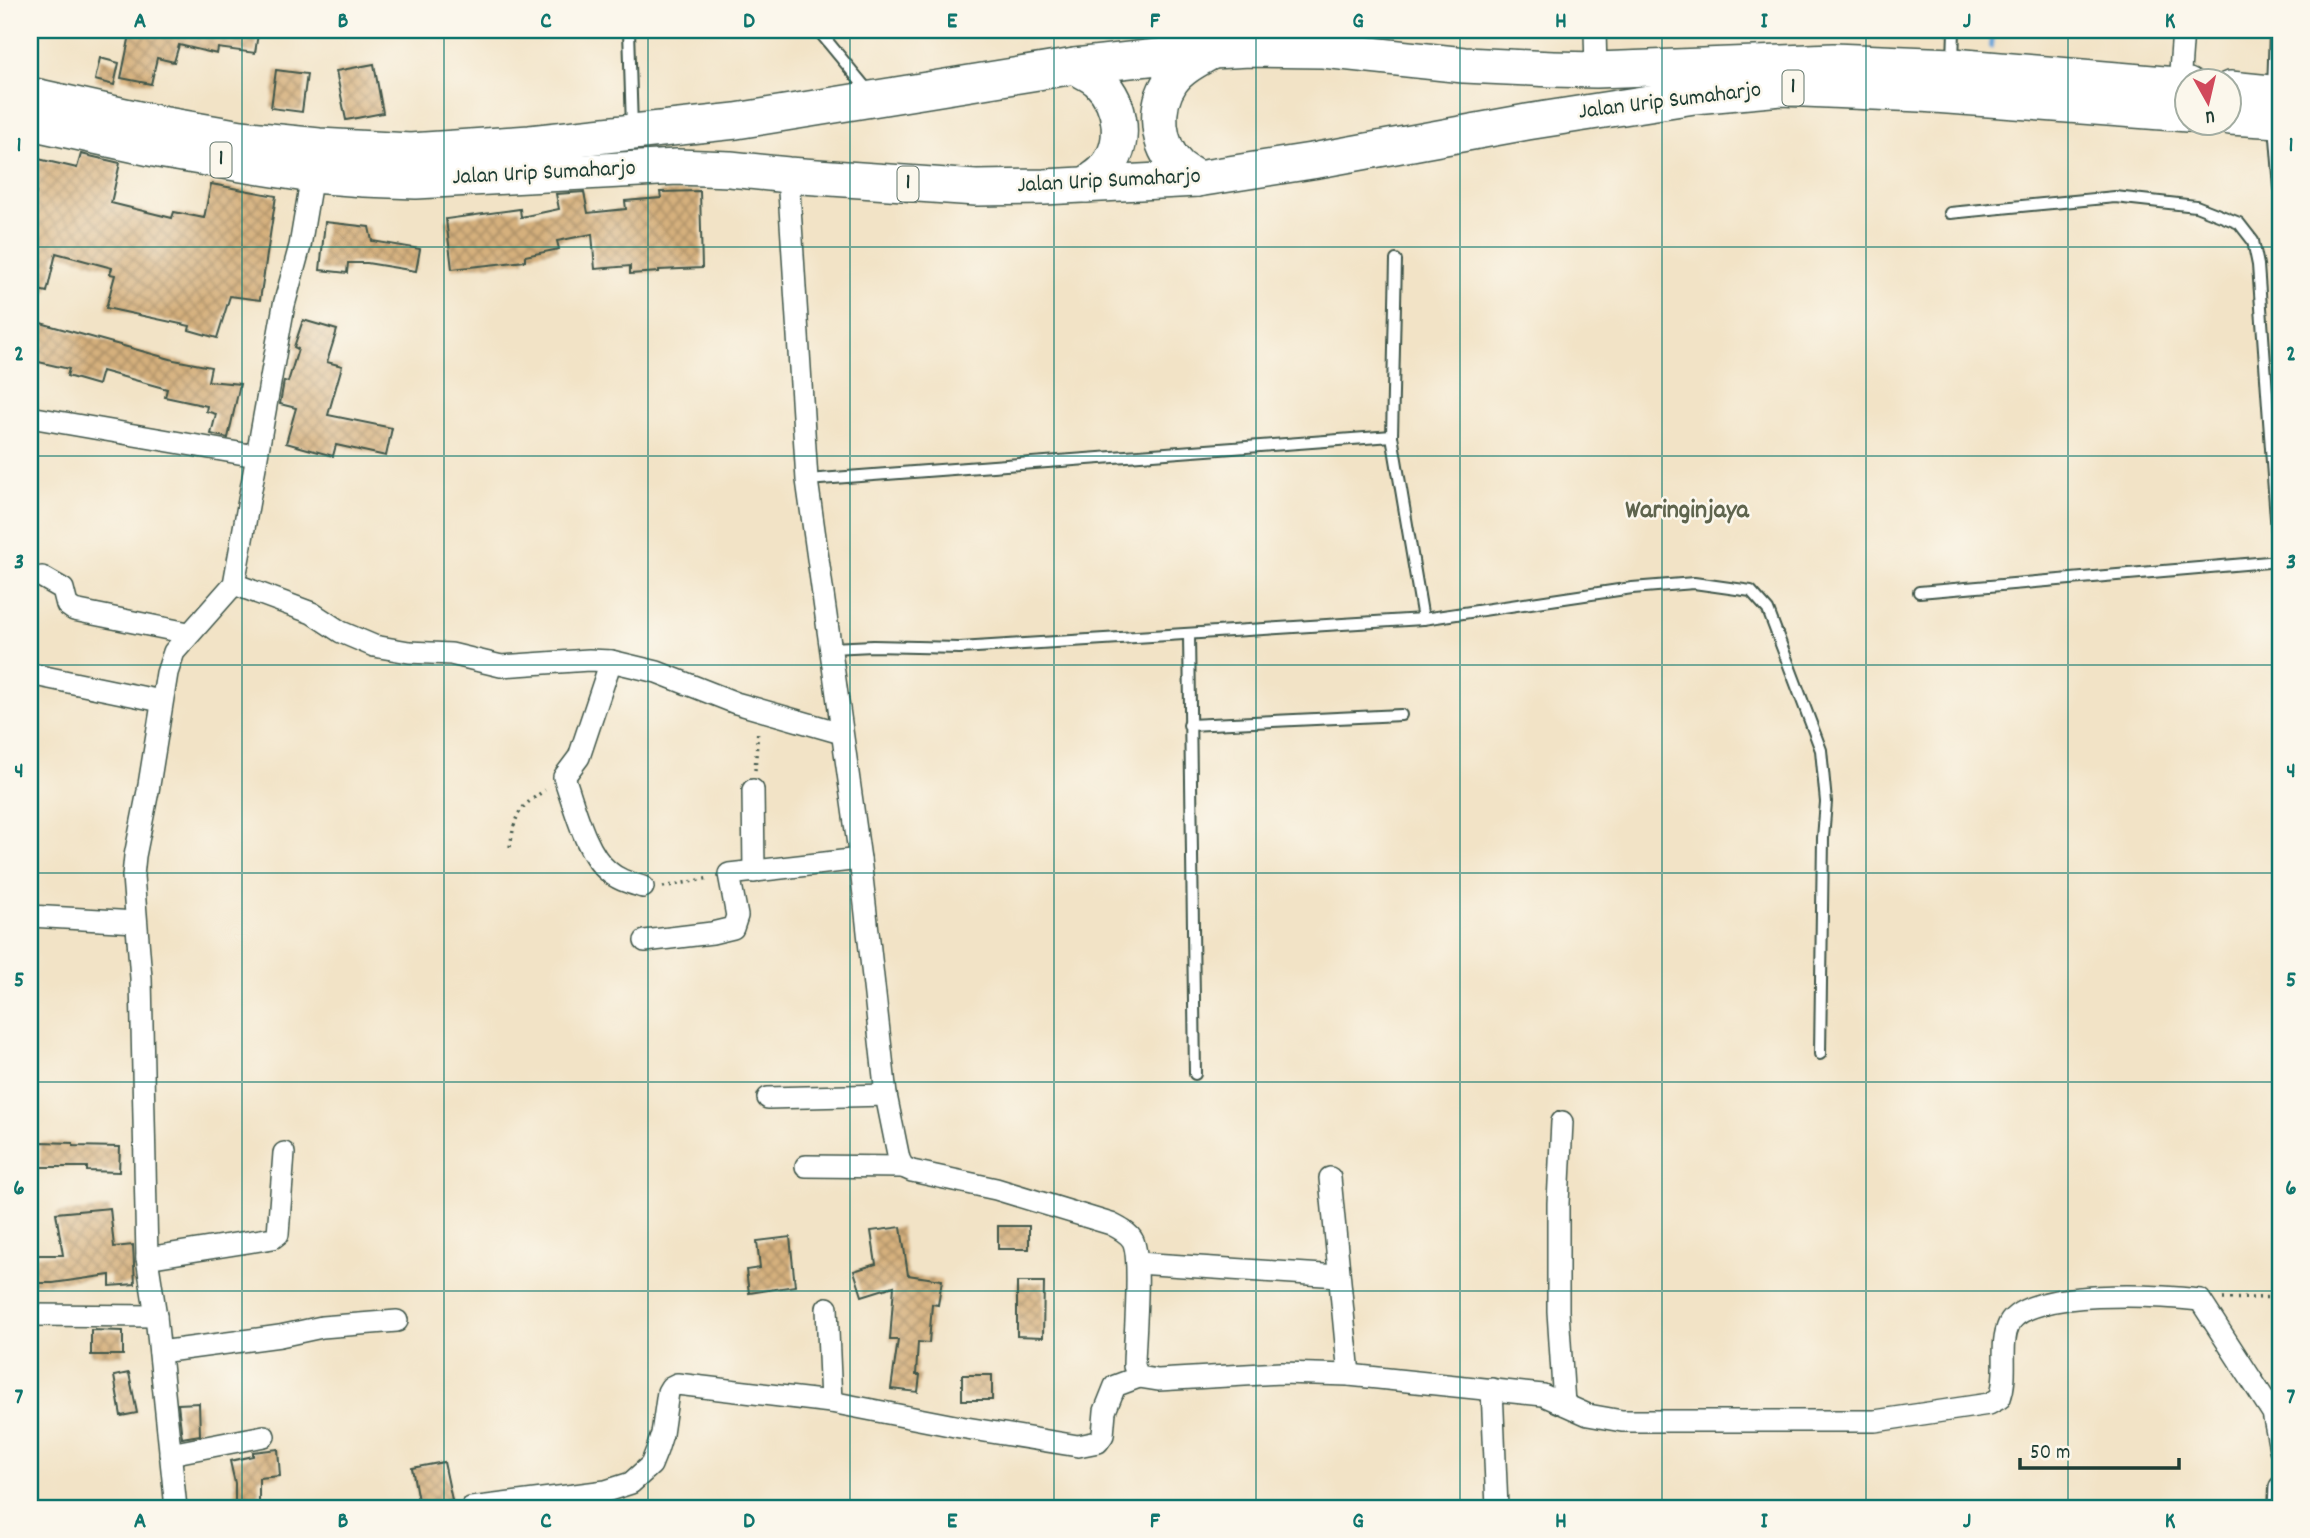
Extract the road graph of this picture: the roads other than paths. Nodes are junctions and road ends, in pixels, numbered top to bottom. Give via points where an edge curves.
1 (629, 30) edge
2 (818, 30) edge
3 (1595, 30) edge
4 (1955, 30) edge
5 (2183, 30) edge
6 (2275, 30) edge
7 (1169, 43) edge
8 (1212, 51) junction
9 (1075, 66) junction
10 (1953, 66) junction
11 (2184, 66) edge
12 (1597, 70) junction
13 (2174, 94) edge
14 (2244, 94) edge
15 (30, 95) edge
16 (2174, 95) edge
17 (874, 98) junction
18 (2277, 107) edge
19 (2244, 114) edge
20 (30, 122) edge
21 (632, 131) junction
22 (473, 162) junction
23 (413, 166) junction
24 (312, 175) junction
25 (788, 176) junction
26 (1197, 179) junction
27 (1087, 185) junction
28 (2280, 188) edge
29 (1950, 213) dead end
30 (1396, 260) dead end
31 (30, 417) edge
32 (1392, 436) junction
33 (256, 456) junction
34 (807, 480) junction
35 (2280, 561) edge
36 (42, 576) dead end
37 (234, 584) junction
38 (1919, 592) dead end
39 (1423, 619) junction
40 (188, 634) junction
41 (1189, 635) junction
42 (831, 648) junction
43 (611, 661) junction
44 (30, 674) edge
45 (162, 701) junction
46 (1401, 715) dead end
47 (1189, 725) junction
48 (841, 733) junction
49 (753, 790) road end
50 (860, 859) junction
51 (754, 872) junction
52 (643, 887) road end
53 (30, 916) edge
54 (136, 922) junction
55 (645, 941) dead end
56 (1819, 1054) dead end
57 (1195, 1074) dead end
58 (886, 1095) junction
59 (768, 1098) dead end
60 (1562, 1122) dead end
61 (284, 1153) dead end
62 (806, 1166) dead end
63 (904, 1167) junction
64 (1330, 1178) dead end
65 (147, 1258) junction
66 (1137, 1263) junction
67 (1339, 1276) junction
68 (828, 1308) dead end
69 (30, 1315) edge
70 (156, 1316) junction
71 (397, 1321) dead end
72 (160, 1352) junction
73 (1349, 1375) junction
74 (1139, 1377) junction
75 (1492, 1389) junction
76 (831, 1402) junction
77 (1564, 1404) junction
78 (264, 1436) dead end
79 (2280, 1449) edge
80 (170, 1454) junction
81 (2280, 1487) edge
82 (538, 1504) edge
83 (176, 1508) edge
84 (471, 1508) edge
85 (1497, 1508) edge
86 (2279, 1508) edge

1 - 21 lane
2 - 17 lane
3 - 12 street
4 - 10 lane
5 - 11 street
6 - 18 lane
7 - 8 highway, Jalan Urip Sumaharjo / 1
7 - 9 highway, Jalan Urip Sumaharjo / 1
8 - 12 highway, Jalan Urip Sumaharjo / 1 via 1249,44 1322,45 1464,65
8 - 26 highway via 1171,81 1161,102 1159,125 1165,147 1178,166
9 - 17 highway, Jalan Urip Sumaharjo / 1
9 - 27 highway via 1097,79 1113,98 1120,122 1117,147 1105,169
10 - 12 highway, Jalan Urip Sumaharjo / 1 via 1833,61
10 - 13 highway, Jalan Urip Sumaharjo / 1
14 - 18 highway
15 - 23 highway, Jalan Urip Sumaharjo / 1 via 166,125 319,146
16 - 26 highway, Jalan Urip Sumaharjo / 1 via 1921,94 1782,88 1694,96
17 - 21 highway, Jalan Urip Sumaharjo / 1 via 736,121
18 - 19 highway
18 - 28 lane
20 - 24 highway, Jalan Urip Sumaharjo / 1 via 159,150
21 - 22 highway, Jalan Urip Sumaharjo / 1
22 - 23 highway, Jalan Urip Sumaharjo / 1
22 - 25 highway, Jalan Urip Sumaharjo / 1 via 730,169
23 - 24 highway, Jalan Urip Sumaharjo / 1
24 - 33 street
25 - 27 highway, Jalan Urip Sumaharjo / 1 via 976,188
25 - 34 street
26 - 27 highway, Jalan Urip Sumaharjo / 1
29 - 35 lane via 2115,197 2196,205 2239,223 2253,241 2258,265
30 - 32 lane
31 - 33 street
32 - 34 lane
32 - 39 lane
33 - 37 street
34 - 42 street
35 - 38 lane
36 - 40 street via 63,589 67,605 74,610
37 - 40 street
37 - 43 street via 312,613 374,646 451,654 501,666
39 - 41 lane
39 - 56 lane via 1632,588 1694,583 1751,591 1768,610 1821,750 1826,802
40 - 45 street via 174,652
41 - 42 lane via 960,648
41 - 47 lane
42 - 48 street
43 - 48 street
43 - 52 street via 579,757 564,776 596,858 622,881
44 - 45 street
45 - 54 street via 135,856
46 - 47 lane
47 - 57 lane
48 - 50 street
49 - 51 street
50 - 51 street
50 - 58 street
51 - 55 street via 729,874 737,916 733,928
53 - 54 street
54 - 65 street
58 - 59 street
58 - 63 street via 896,1152
60 - 77 street via 1558,1299
61 - 65 street via 278,1234 273,1238
62 - 63 street
63 - 66 street via 1111,1224 1133,1241
64 - 67 street
65 - 70 street
66 - 67 street
66 - 74 street via 1133,1366
67 - 73 street
68 - 76 street
69 - 70 street
70 - 72 street
71 - 72 street via 322,1327
72 - 80 street
73 - 74 street
73 - 75 street
74 - 76 street via 1115,1386 1105,1411 1103,1435 1086,1445
75 - 77 street via 1544,1395
75 - 85 street
76 - 82 street via 677,1384 668,1392 654,1458 631,1483
77 - 79 street via 1588,1415 1622,1421 1772,1422 1875,1421 1989,1404 2000,1398 2005,1386 2005,1334 2014,1317 2032,1308 2062,1298 2200,1300 2273,1413
78 - 80 street
80 - 83 street
81 - 86 street
82 - 84 street

